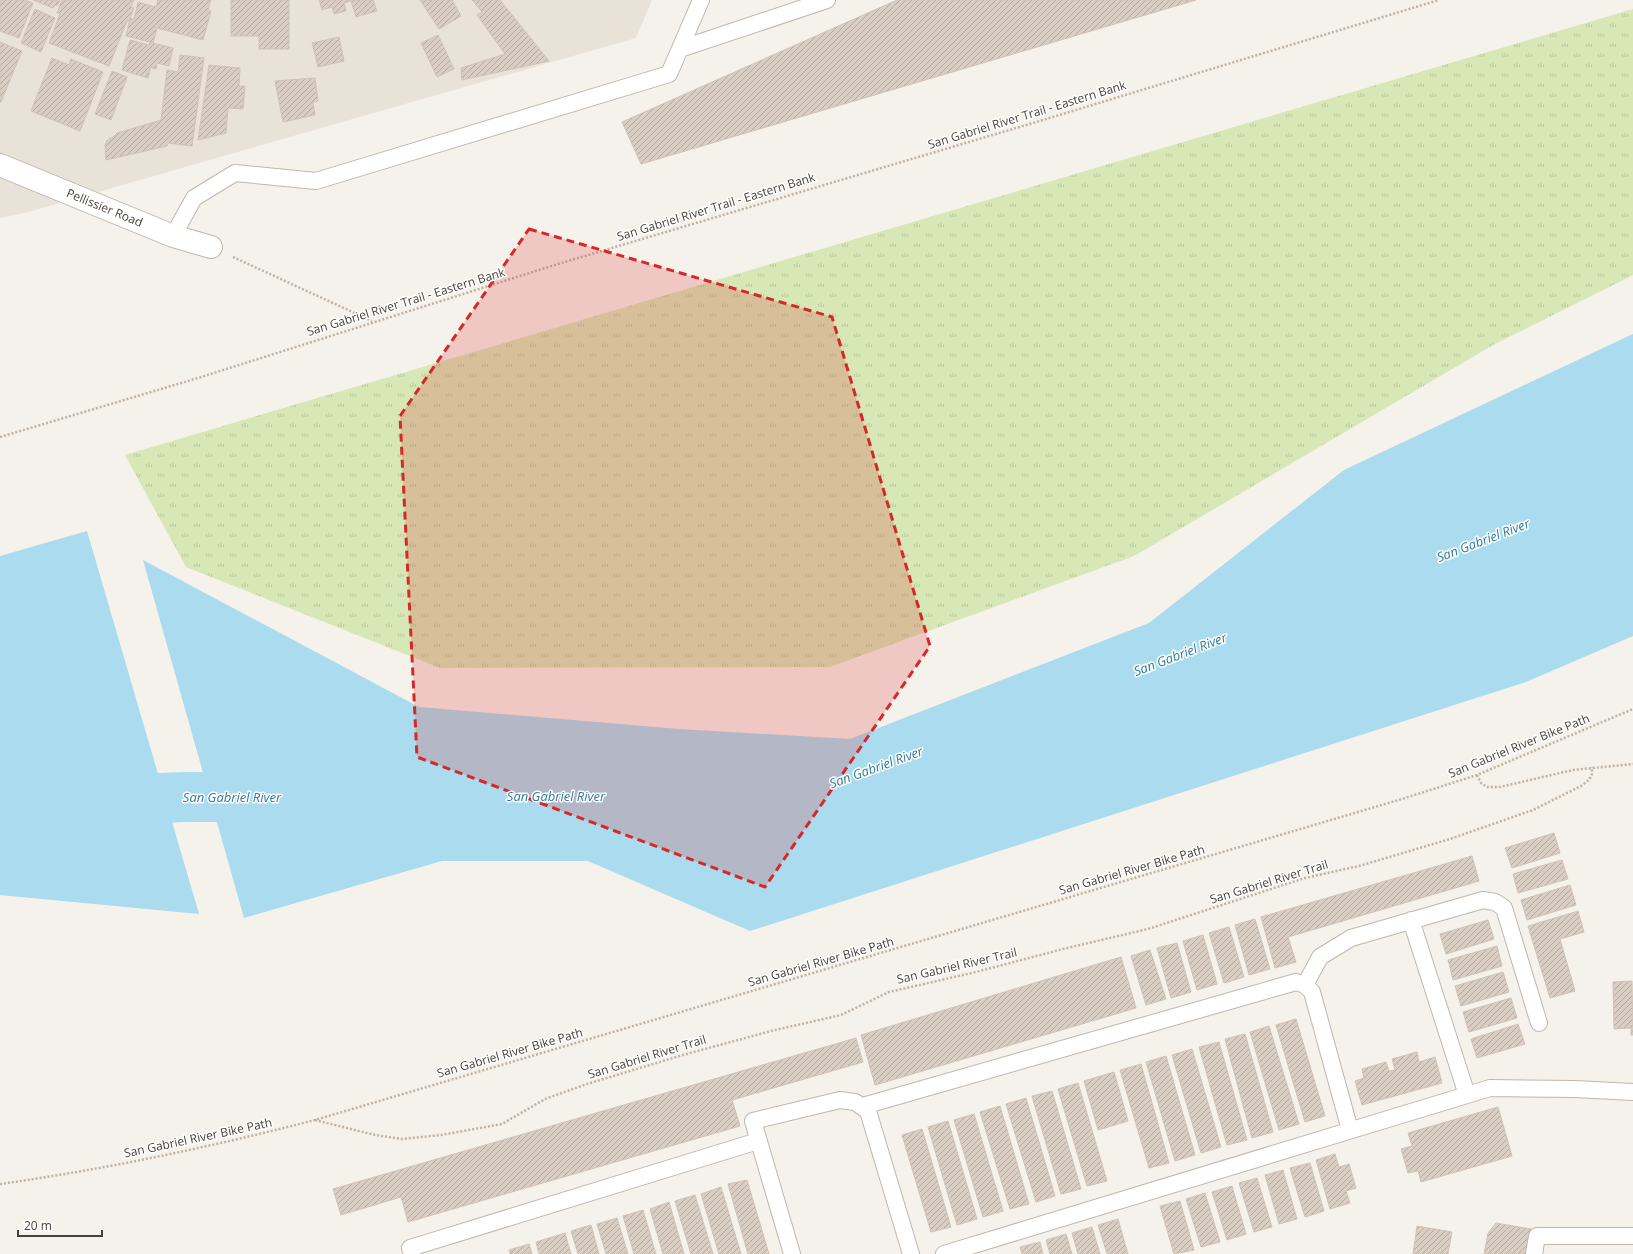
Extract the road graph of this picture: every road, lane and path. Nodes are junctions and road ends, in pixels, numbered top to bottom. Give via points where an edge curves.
1 (701, 0) edge
2 (827, 0) edge
3 (1439, 0) edge
4 (680, 49) junction
5 (0, 166) edge
6 (173, 236) junction
7 (210, 247) joint
8 (372, 322) junction
9 (0, 438) edge
10 (1633, 709) edge
11 (1633, 764) edge
12 (1592, 768) junction
13 (1477, 775) junction
14 (1411, 920) junction
15 (1305, 985) junction
16 (1539, 1023) dead end
17 (1633, 1092) edge
18 (1467, 1095) junction
19 (863, 1106) junction
20 (315, 1120) junction
21 (1350, 1130) junction
22 (758, 1140) junction
23 (0, 1184) edge
24 (1633, 1236) edge
25 (412, 1254) edge
26 (792, 1254) edge
27 (911, 1254) edge
28 (944, 1254) edge
29 (1534, 1254) edge

1 - 4 lane
2 - 4 lane
3 - 8 path, San Gabriel River Trail - Eastern Bank
4 - 6 lane via 670,74 316,181 236,173 194,198
5 - 6 street, Pellissier Road
6 - 7 street, Pellissier Road
7 - 8 path
8 - 9 path, San Gabriel River Trail - Eastern Bank
10 - 13 path, San Gabriel River Bike Path
11 - 12 path
12 - 13 path via 1500,787 1481,783
12 - 20 path, San Gabriel River Trail via 1589,780 1581,786 1532,810 1450,839 1359,866 1305,878 1148,929 889,992 841,1015 771,1030 587,1084 545,1099 502,1124 402,1139
13 - 20 path, San Gabriel River Bike Path via 1394,802
14 - 15 lane via 1351,938 1337,945 1320,957
14 - 16 lane via 1483,900 1495,902 1504,908
14 - 18 lane
15 - 19 lane via 1296,982
15 - 21 lane via 1312,992
17 - 18 lane via 1490,1088
18 - 21 lane
19 - 22 lane via 840,1100 753,1121
19 - 27 lane via 868,1111
20 - 23 path, San Gabriel River Bike Path via 203,1147
21 - 28 lane
22 - 25 lane via 410,1248
22 - 26 lane
24 - 29 lane via 1537,1236

